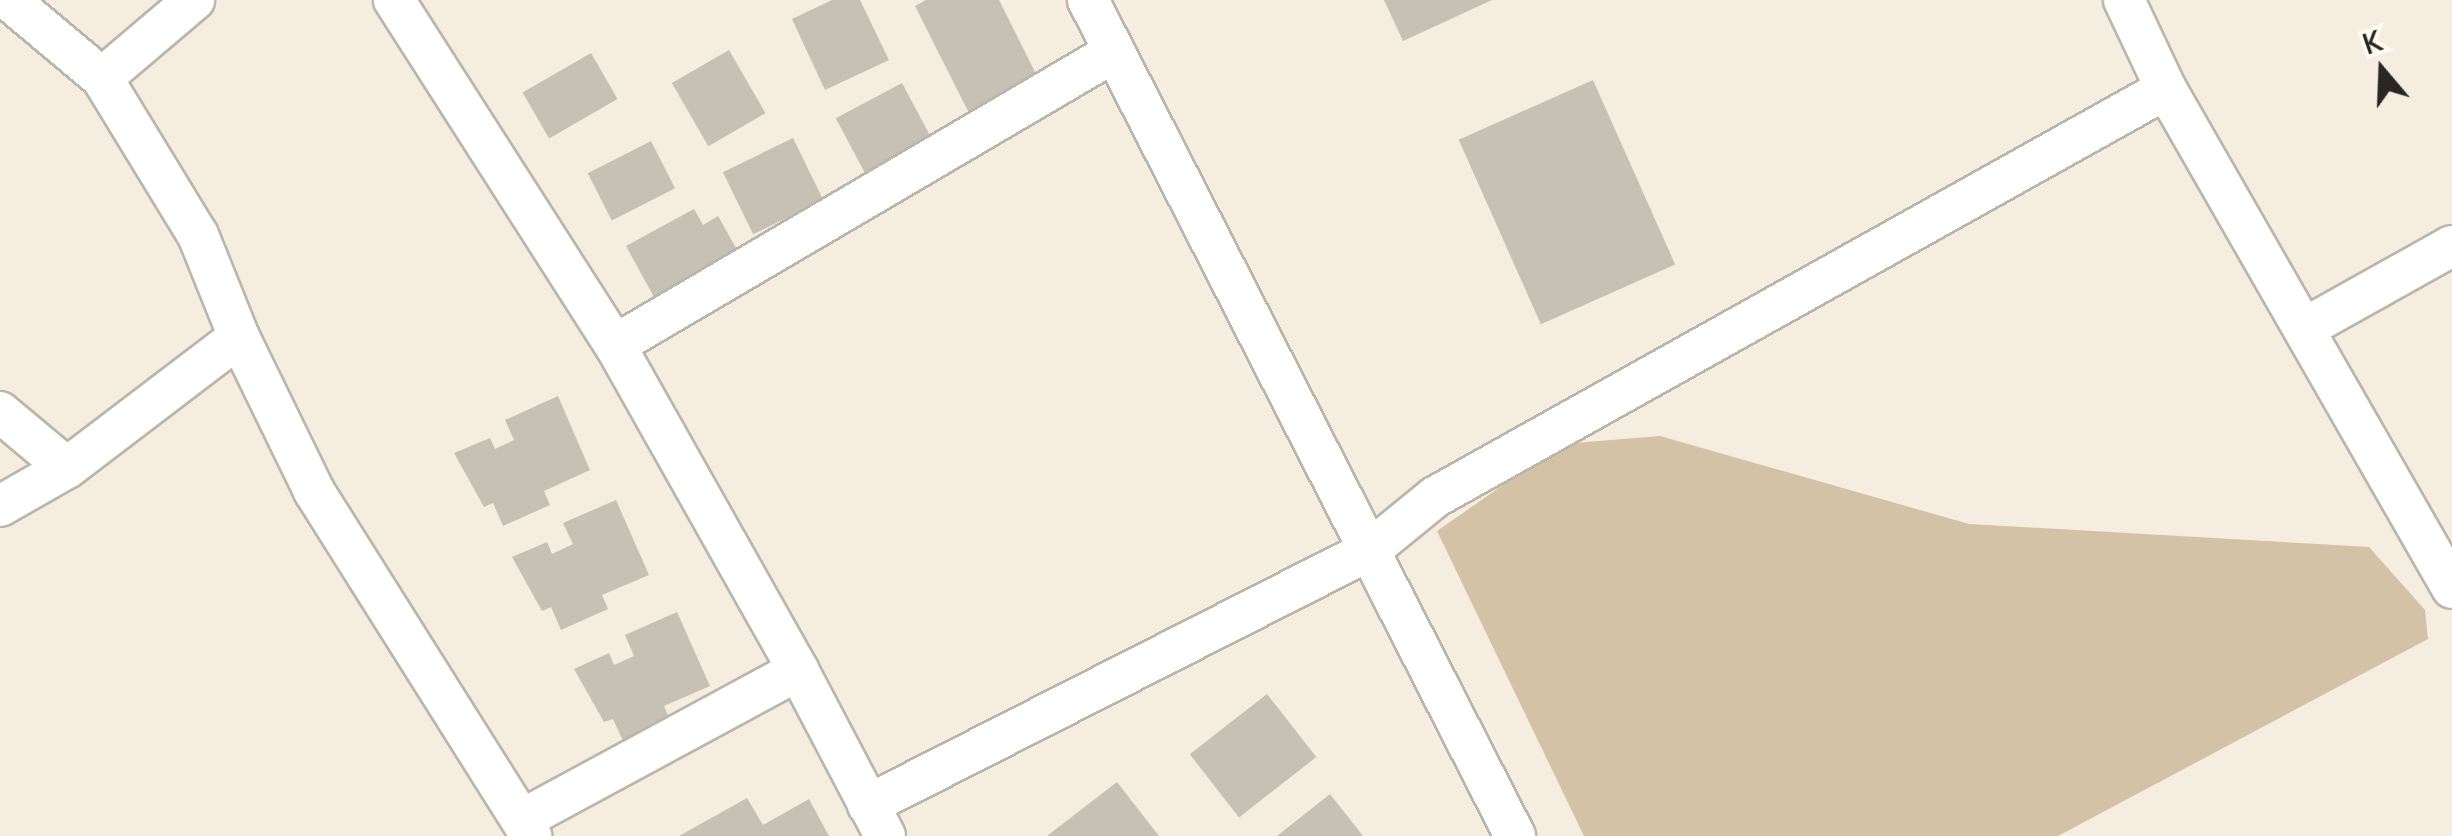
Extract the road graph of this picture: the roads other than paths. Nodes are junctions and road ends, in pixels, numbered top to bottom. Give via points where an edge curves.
1 (10, 0) edge
2 (194, 0) edge
3 (394, 0) edge
4 (1088, 0) edge
5 (2124, 0) edge
6 (1114, 52) junction
7 (102, 78) junction
8 (2166, 89) junction
9 (2452, 246) edge
10 (2306, 328) junction
11 (239, 337) junction
12 (615, 344) junction
13 (0, 412) edge
14 (67, 468) junction
15 (0, 506) edge
16 (1370, 550) junction
17 (2452, 588) edge
18 (798, 670) junction
19 (877, 820) edge
20 (527, 828) edge
21 (1516, 836) edge

1 - 7 street
2 - 7 street
3 - 12 street
4 - 6 street
5 - 8 street
6 - 12 street
6 - 16 street
7 - 11 street via 198,235
8 - 10 street
8 - 16 street via 1435,497
9 - 10 street
10 - 17 street
11 - 14 street
11 - 20 street via 314,491
12 - 18 street
13 - 14 street
14 - 15 street
16 - 19 street
16 - 21 street
18 - 19 street
18 - 20 street

